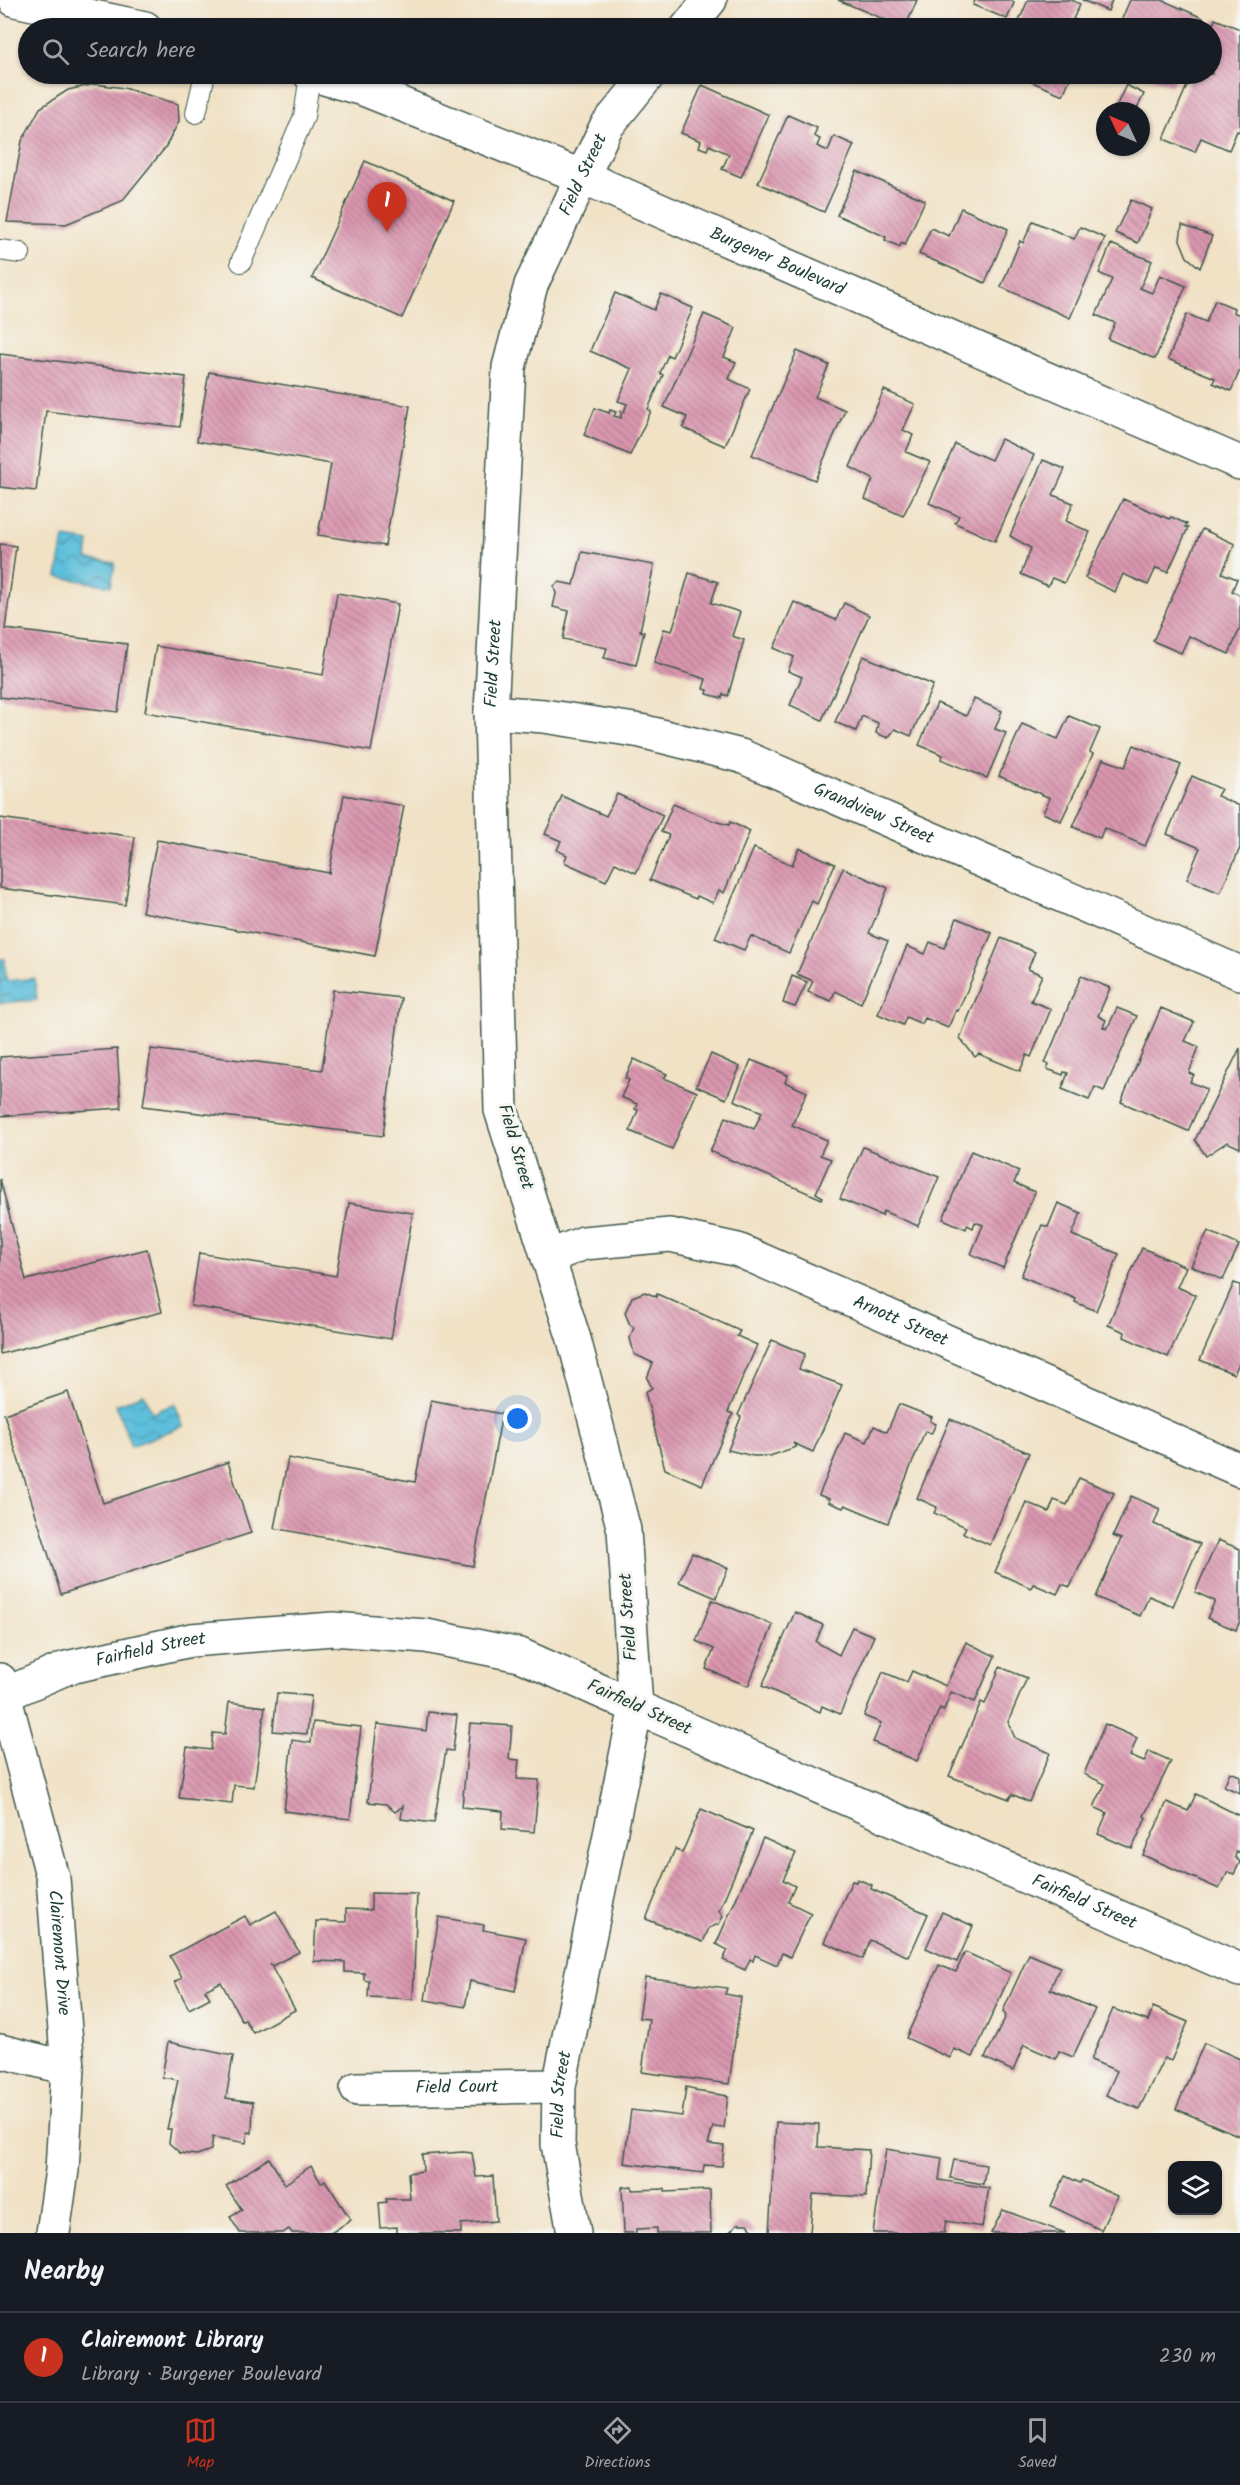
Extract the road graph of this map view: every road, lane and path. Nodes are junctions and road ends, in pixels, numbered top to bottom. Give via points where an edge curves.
1 (15, 0) edge
2 (711, 0) edge
3 (99, 18) edge
4 (696, 18) edge
5 (203, 84) edge
6 (309, 84) edge
7 (345, 84) edge
8 (641, 84) edge
9 (196, 113) dead end
10 (583, 177) junction
11 (0, 250) edge
12 (20, 253) dead end
13 (241, 262) dead end
14 (1240, 463) edge
15 (491, 712) junction
16 (1240, 973) edge
17 (548, 1257) junction
18 (1240, 1470) edge
19 (2, 1689) edge
20 (636, 1707) junction
21 (1240, 1970) edge
22 (0, 2051) edge
23 (68, 2068) junction
24 (559, 2086) junction
25 (357, 2089) dead end
26 (53, 2233) edge
27 (574, 2233) edge

1 - 3 street
2 - 4 street
5 - 9 lane
6 - 13 lane via 304,117
7 - 10 street, Burgener Boulevard
8 - 10 street, Field Street via 606,127
10 - 14 street, Burgener Boulevard
10 - 15 street, Field Street via 531,285 509,367
11 - 12 lane
15 - 16 street, Grandview Street via 641,731 741,756
15 - 17 street, Field Street via 501,1110
17 - 18 street, Arnott Street via 584,1243 670,1235 738,1250
17 - 20 street, Field Street via 574,1339 624,1530
19 - 20 street, Fairfield Street via 66,1668 191,1640 333,1629 426,1636 520,1655
19 - 23 street, Clairemont Drive via 53,1878
20 - 21 street, Fairfield Street
20 - 24 street, Field Street
22 - 23 street
23 - 26 street, Clairemont Drive via 62,2170
24 - 25 street, Field Court
24 - 27 street, Field Street via 558,2144

